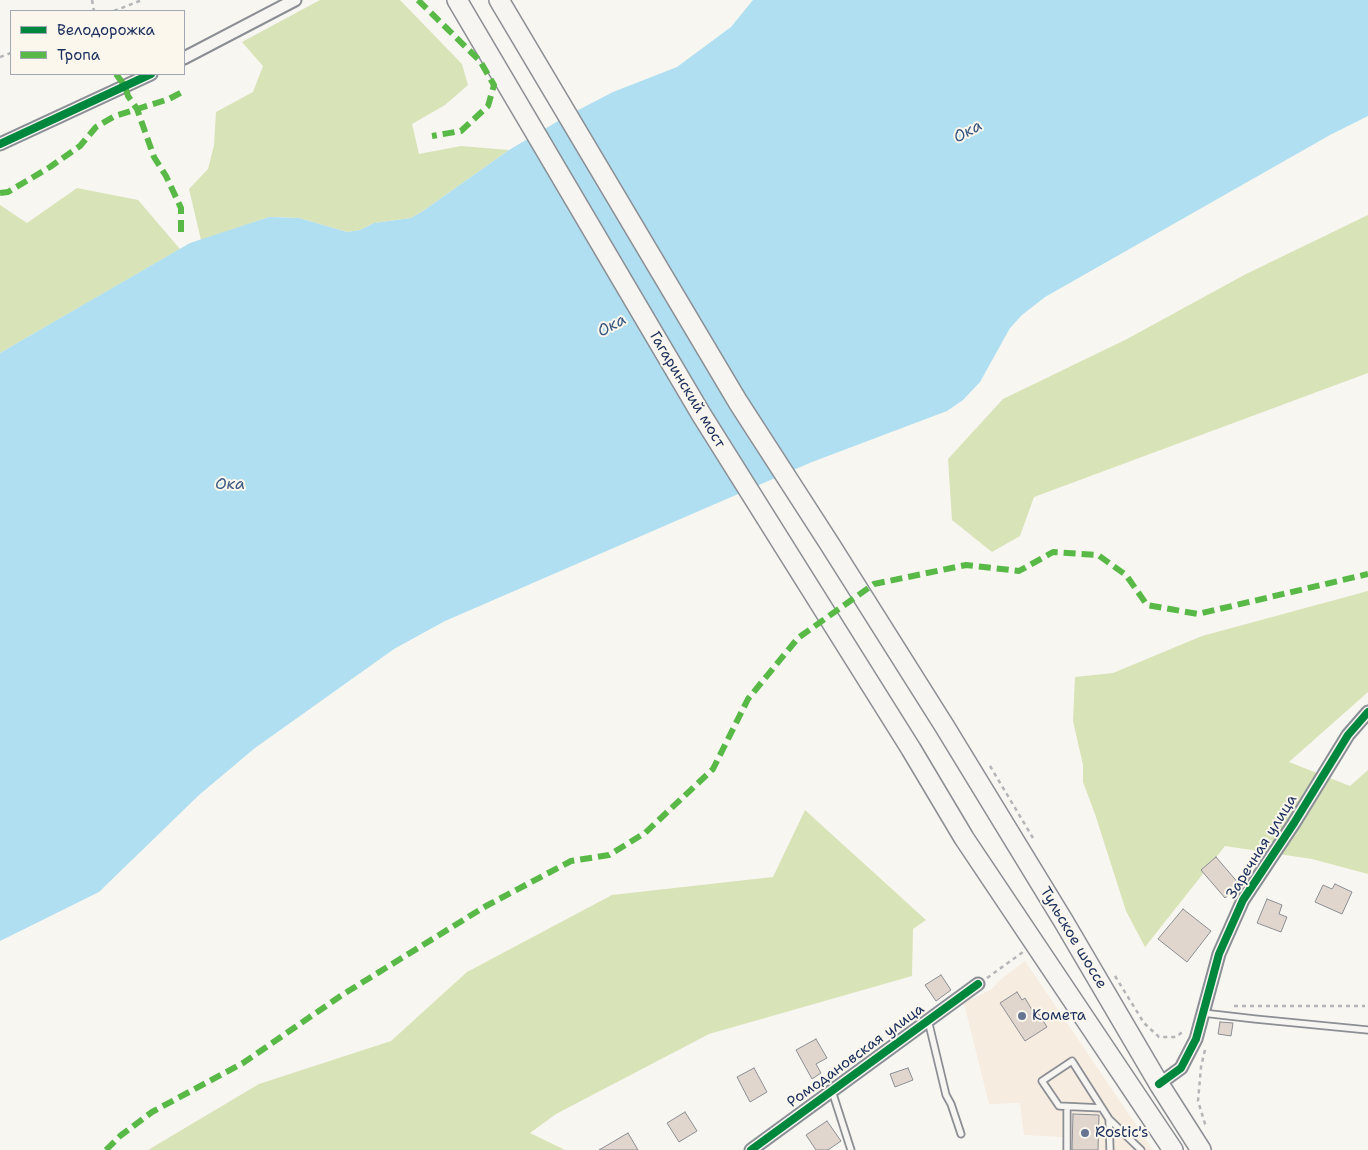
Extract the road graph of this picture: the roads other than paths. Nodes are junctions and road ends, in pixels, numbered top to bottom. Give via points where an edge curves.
1 (295, 0) edge
2 (457, 0) edge
3 (499, 0) edge
4 (185, 57) edge
5 (149, 75) edge
6 (0, 144) edge
7 (1368, 712) edge
8 (978, 984) road end
9 (1203, 1013) junction
10 (928, 1020) junction
11 (1368, 1030) edge
12 (1159, 1084) junction
13 (832, 1092) junction
14 (1067, 1107) junction
15 (1102, 1108) junction
16 (1110, 1119) junction
17 (961, 1134) dead end
18 (751, 1150) edge
19 (851, 1150) edge
20 (1067, 1150) edge
21 (1110, 1150) edge
22 (1141, 1150) edge
23 (1173, 1150) edge
24 (1201, 1150) edge

1 - 4 street
2 - 23 main road, Гагаринский мост via 701,414 964,838
3 - 12 main road, Тульское шоссе via 738,402 944,727
5 - 6 street
7 - 9 street, Заречная улица via 1348,735 1244,900 1219,954
8 - 10 street, Ромодановская улица
9 - 11 lane
9 - 12 street, Заречная улица via 1196,1039 1181,1068
10 - 13 street, Ромодановская улица
10 - 17 lane via 946,1095
12 - 24 main road, Тульское шоссе
13 - 18 street, Ромодановская улица
13 - 19 lane
14 - 15 lane
14 - 15 lane via 1059,1106 1042,1081 1072,1061
14 - 20 lane
15 - 16 lane
16 - 21 lane
16 - 22 lane

